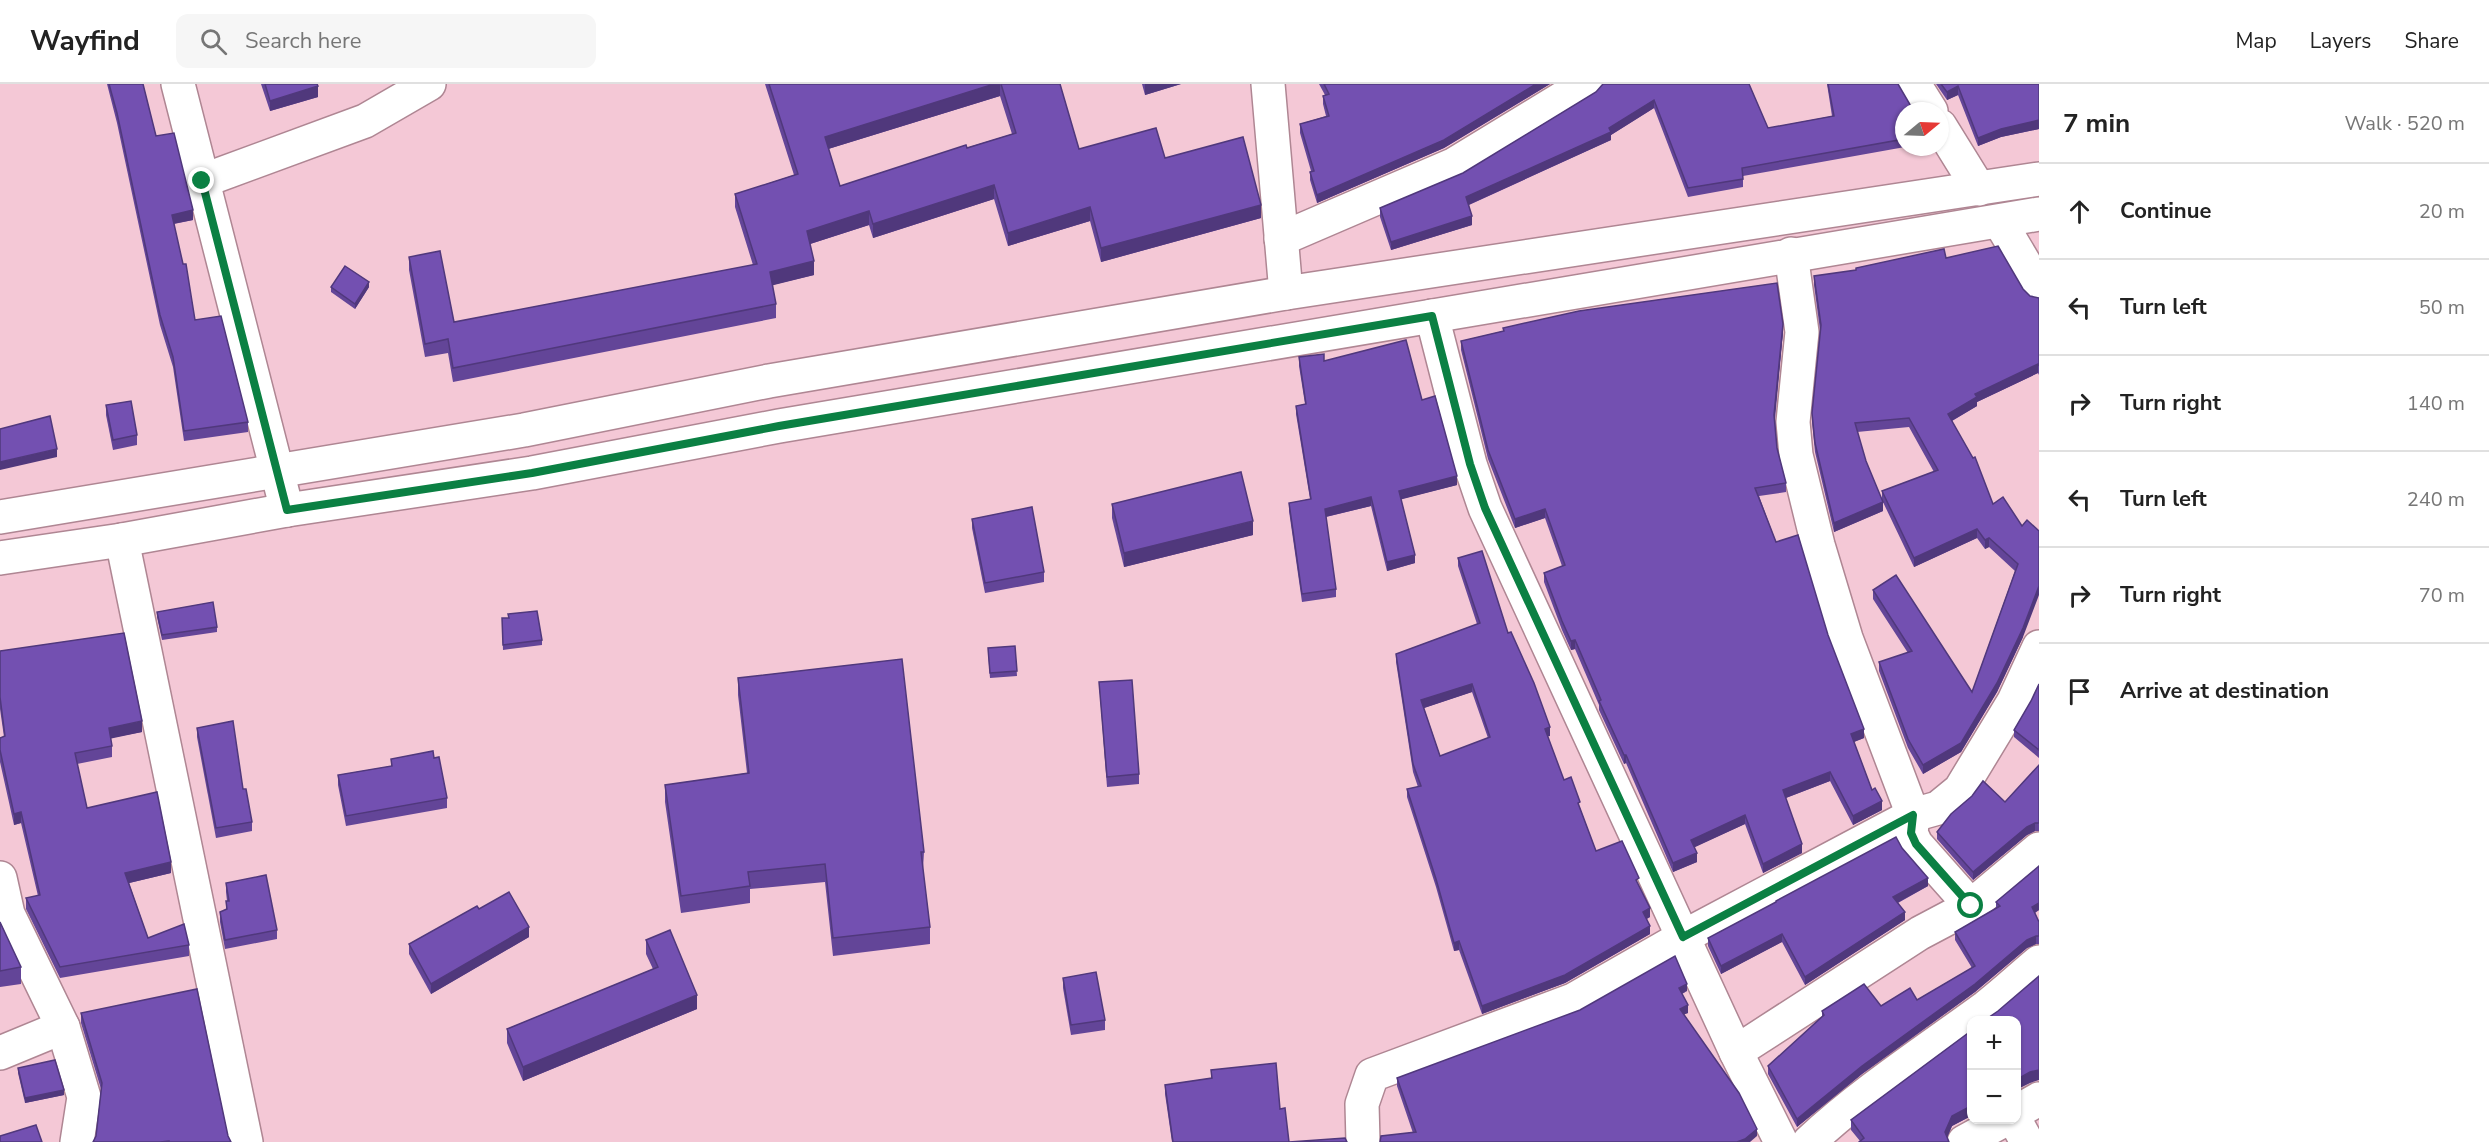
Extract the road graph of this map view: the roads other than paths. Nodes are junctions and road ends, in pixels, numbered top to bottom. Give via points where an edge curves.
1 (177, 84) edge
2 (429, 84) edge
3 (1268, 84) edge
4 (1586, 84) edge
5 (1914, 84) edge
6 (1925, 102) edge
7 (1949, 141) edge
8 (2039, 179) edge
9 (202, 181) junction
10 (1979, 189) junction
11 (2039, 214) edge
12 (2000, 222) junction
13 (1281, 239) junction
14 (1791, 254) junction
15 (2039, 288) edge
16 (1286, 293) junction
17 (1432, 316) junction
18 (276, 471) junction
19 (287, 510) junction
20 (0, 517) edge
21 (122, 540) junction
22 (0, 558) edge
23 (2039, 647) edge
24 (1913, 815) junction
25 (2039, 849) edge
26 (0, 878) edge
27 (1971, 906) junction
28 (1683, 937) junction
29 (2039, 962) edge
30 (63, 1027) junction
31 (1736, 1052) junction
32 (0, 1053) edge
33 (2039, 1099) edge
34 (2021, 1109) edge
35 (1995, 1124) edge
36 (2018, 1124) edge
37 (77, 1142) edge
38 (246, 1142) edge
39 (1363, 1142) edge
40 (1781, 1142) edge
41 (1809, 1142) edge
42 (1964, 1142) edge
43 (2027, 1142) edge

1 - 9 street
2 - 9 street via 365,121
3 - 13 street
4 - 13 street via 1452,165
5 - 6 street
7 - 10 street
8 - 10 street
9 - 18 street
10 - 16 street
11 - 12 street
12 - 14 street
12 - 15 street
13 - 16 street
14 - 17 street
14 - 24 street via 1802,332 1793,422 1796,455 1846,638
16 - 18 street
17 - 19 street via 779,426 532,473
17 - 28 street via 1485,508
18 - 19 street
18 - 20 street
19 - 21 street
21 - 22 street
21 - 38 street
23 - 24 street via 2014,701 1960,790 1938,808
24 - 27 street via 1911,833 1916,844
24 - 28 street
25 - 27 street
26 - 30 street via 8,914
27 - 31 street via 1920,933
28 - 31 street
28 - 39 street via 1573,1000 1372,1075 1362,1104
29 - 41 street via 1988,1005 1841,1113
30 - 32 street
30 - 37 street via 84,1097
31 - 40 street
33 - 34 street
35 - 42 street
36 - 43 street

